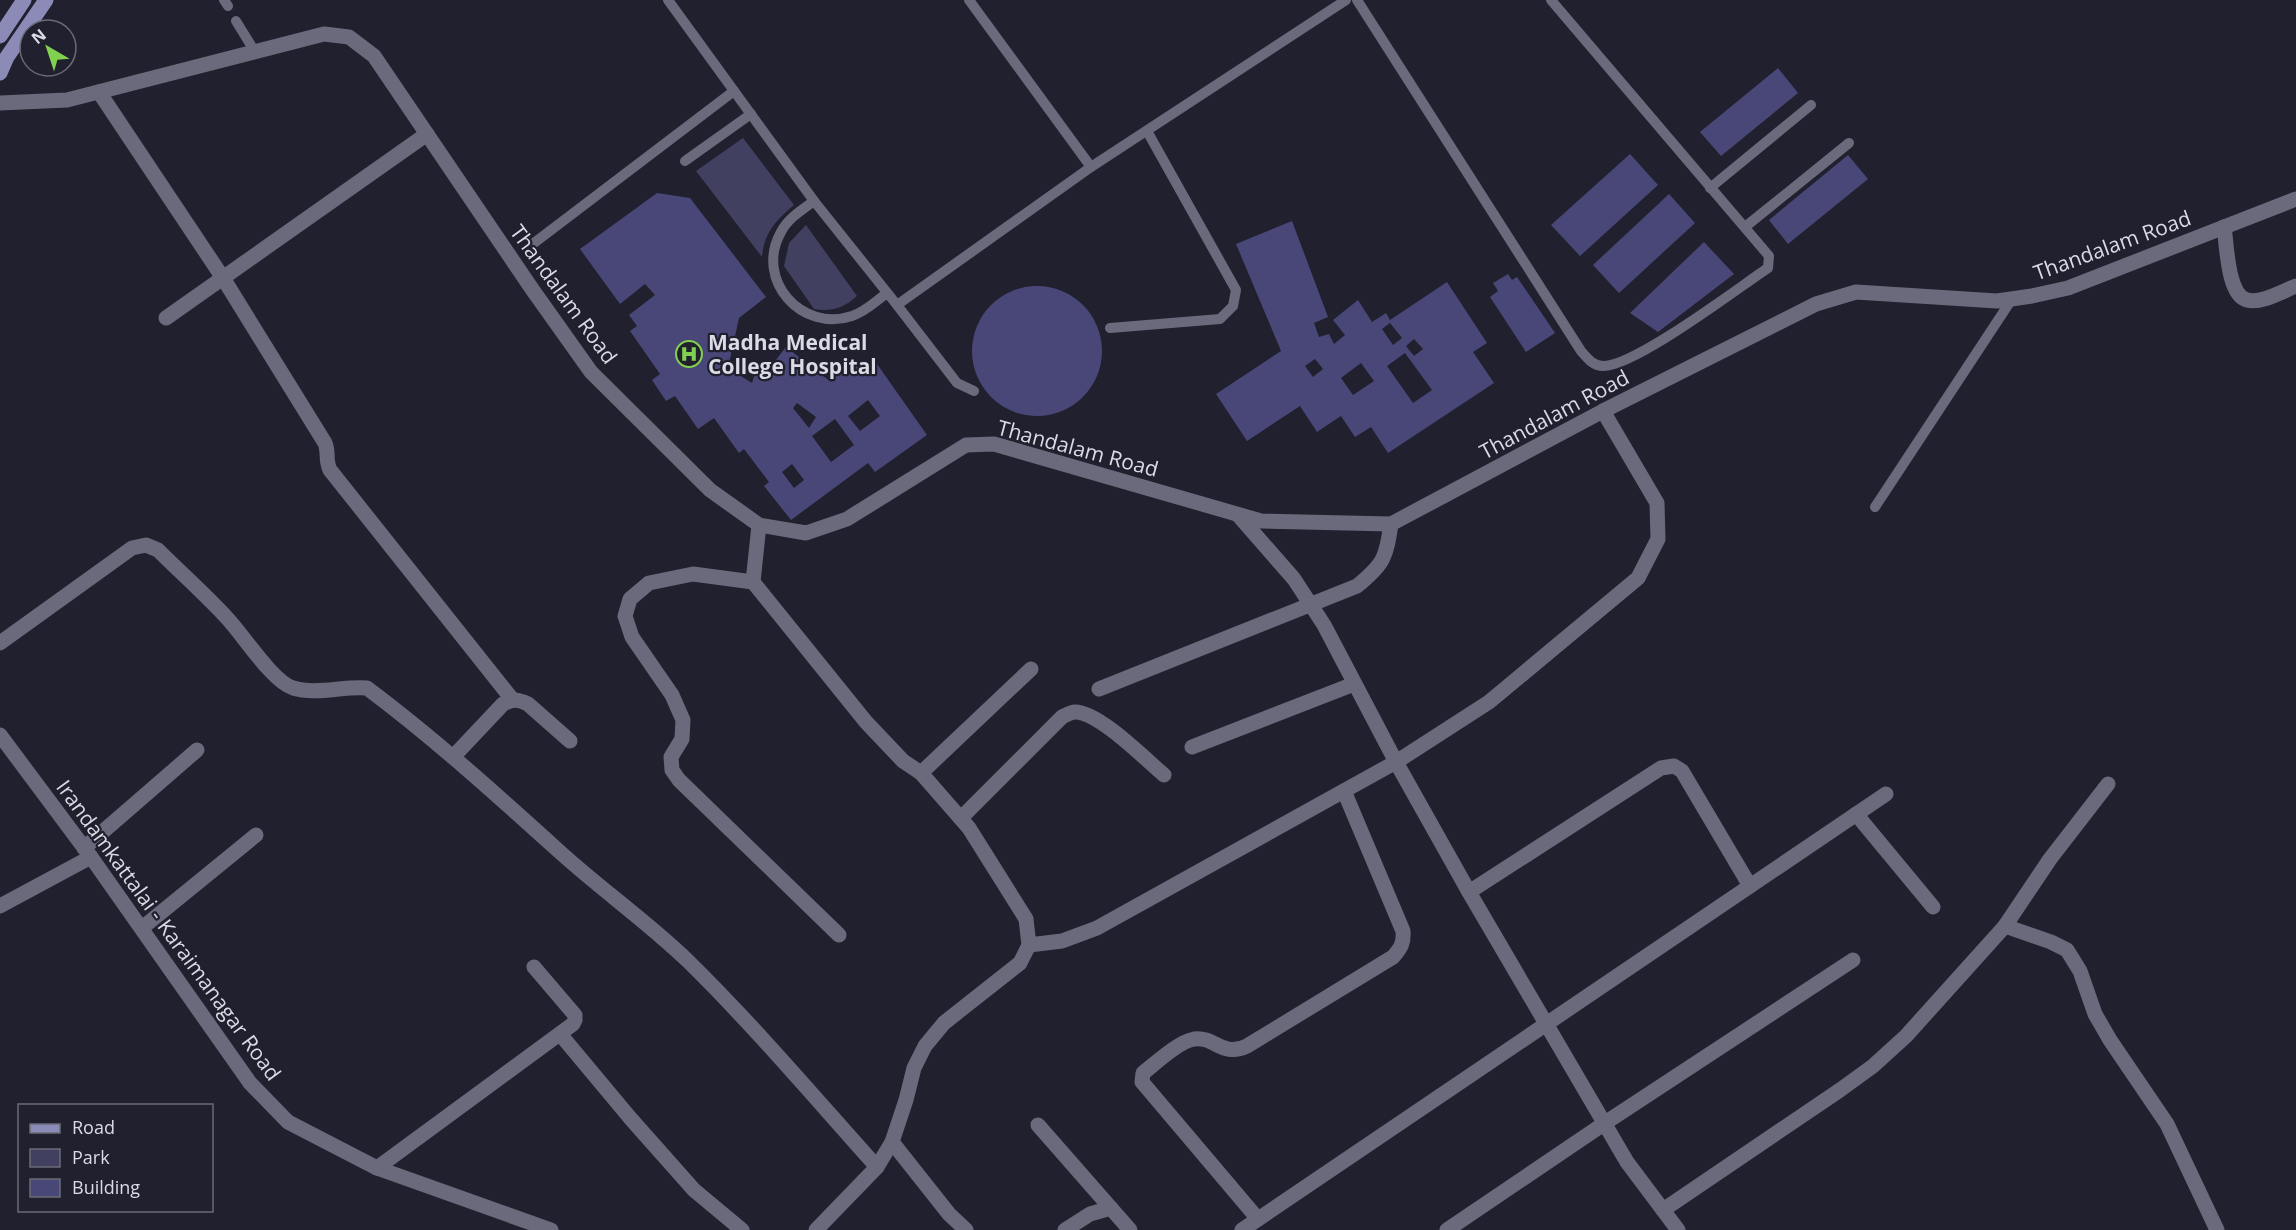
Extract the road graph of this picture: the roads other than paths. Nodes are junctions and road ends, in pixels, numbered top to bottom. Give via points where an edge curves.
1 (24, 0) edge
2 (46, 0) edge
3 (668, 0) edge
4 (969, 0) edge
5 (1346, 0) edge
6 (1357, 0) edge
7 (1551, 0) edge
8 (236, 21) dead end
9 (0, 36) edge
10 (255, 52) junction
11 (0, 73) edge
12 (734, 91) junction
13 (99, 92) junction
14 (0, 104) edge
15 (1811, 105) dead end
16 (751, 114) junction
17 (1147, 131) junction
18 (427, 134) junction
19 (1850, 143) dead end
20 (685, 161) dead end
21 (1091, 167) junction
22 (1710, 188) junction
23 (2296, 199) edge
24 (814, 201) junction
25 (1745, 227) junction
26 (2224, 227) junction
27 (534, 243) dead end
28 (223, 278) junction
29 (2296, 286) edge
30 (887, 293) junction
31 (2012, 299) junction
32 (897, 305) junction
33 (166, 318) dead end
34 (1110, 328) dead end
35 (974, 391) dead end
36 (1603, 411) junction
37 (1875, 507) dead end
38 (1239, 516) junction
39 (1391, 524) junction
40 (759, 525) junction
41 (753, 582) junction
42 (1312, 606) junction
43 (0, 643) edge
44 (1031, 669) dead end
45 (1354, 684) junction
46 (1098, 689) dead end
47 (512, 699) junction
48 (0, 735) edge
49 (570, 741) dead end
50 (1192, 747) dead end
51 (197, 750) dead end
52 (453, 757) junction
53 (1396, 762) junction
54 (921, 773) junction
55 (1164, 775) dead end
56 (2108, 784) dead end
57 (1344, 791) junction
58 (1886, 794) dead end
59 (1856, 814) junction
60 (961, 818) junction
61 (256, 835) dead end
62 (87, 852) junction
63 (1749, 886) junction
64 (1469, 892) junction
65 (0, 906) edge
66 (1934, 907) dead end
67 (2005, 926) junction
68 (142, 928) junction
69 (838, 934) dead end
70 (1029, 945) junction
71 (1853, 960) dead end
72 (534, 967) dead end
73 (1546, 1022) junction
74 (560, 1034) junction
75 (1605, 1123) junction
76 (1038, 1125) dead end
77 (892, 1142) junction
78 (877, 1167) junction
79 (377, 1168) junction
80 (1111, 1208) junction
81 (1663, 1210) junction
82 (1258, 1219) junction
83 (551, 1230) edge
84 (742, 1230) edge
85 (816, 1230) edge
86 (966, 1230) edge
87 (1065, 1230) edge
88 (1131, 1230) edge
89 (1242, 1230) edge
90 (1447, 1230) edge
91 (1678, 1230) edge
92 (2217, 1230) edge

1 - 9 main road
2 - 11 main road
3 - 12 lane
4 - 21 lane
5 - 17 lane
6 - 25 lane via 1593,364 1604,366 1646,351 1768,268 1769,256
7 - 22 lane
8 - 10 lane
10 - 13 street, Thandalam Road
10 - 18 street, Thandalam Road via 324,34 349,37 374,56
12 - 16 lane
12 - 27 lane
13 - 14 street, Thandalam Road via 67,100
13 - 28 street
15 - 22 lane
16 - 20 lane
16 - 24 lane
17 - 21 lane
17 - 34 lane via 1236,290 1233,306 1220,319
18 - 28 street
18 - 40 street, Thandalam Road via 591,372 710,490
19 - 25 lane
21 - 32 lane
22 - 25 lane
23 - 26 street, Thandalam Road
24 - 30 lane
24 - 30 lane via 786,224 776,242 774,273 788,300 804,313 834,320 855,315
26 - 29 street via 2232,285 2239,295 2246,300 2259,300
26 - 31 street, Thandalam Road via 2068,288
28 - 33 street
28 - 47 street via 326,443 330,470
30 - 32 lane
31 - 36 street, Thandalam Road via 1856,292 1816,304
31 - 37 lane
32 - 35 lane via 957,383
36 - 39 street, Thandalam Road
36 - 53 street via 1657,503 1658,539 1638,578 1489,702
38 - 39 street, Thandalam Road via 1260,522
38 - 40 street, Thandalam Road via 994,444 966,445 847,519 806,533
38 - 42 street via 1294,579
39 - 42 street via 1386,552 1377,570 1357,586
40 - 41 street
41 - 54 street via 866,722 903,761
41 - 69 street via 693,574 649,583 630,598 625,616 632,637 672,695 683,720 682,739 671,757 672,770
42 - 45 street
42 - 46 street
43 - 52 street via 132,548 146,545 158,550 228,618 277,678 293,688 367,688
44 - 54 street
45 - 50 street
45 - 53 street
47 - 49 street via 528,704
47 - 52 street
48 - 62 street, Irandamkattalai - Karaimanagar Road
51 - 62 street
52 - 78 street via 689,962
53 - 57 street
53 - 64 street
54 - 60 street
55 - 60 street via 1101,721 1074,711 1062,717
56 - 67 street
57 - 70 street via 1097,928 1062,941
57 - 82 street via 1402,931 1401,948 1393,957 1239,1050 1229,1051 1195,1039 1185,1042 1141,1077
58 - 59 street
59 - 63 street
59 - 66 street
60 - 70 street via 1026,919
61 - 68 street
62 - 65 street
62 - 68 street, Irandamkattalai - Karaimanagar Road
63 - 64 street via 1682,771 1674,766 1661,768
63 - 73 street
64 - 73 street
67 - 81 street via 1906,1036 1873,1066
67 - 92 street via 2067,950 2080,971 2095,1014 2167,1124
68 - 79 street, Irandamkattalai - Karaimanagar Road via 250,1083 288,1122
70 - 77 street via 1020,963 944,1023 925,1046 914,1068
71 - 75 street
72 - 74 street via 575,1015 573,1024
73 - 75 street
73 - 82 street
74 - 79 street
74 - 84 street via 694,1190
75 - 81 street
75 - 90 street
76 - 80 street
77 - 78 street
77 - 86 street
78 - 85 street
79 - 83 street, Irandamkattalai - Karaimanagar Road
80 - 87 street via 1090,1214
80 - 88 street
81 - 91 street
82 - 89 street

